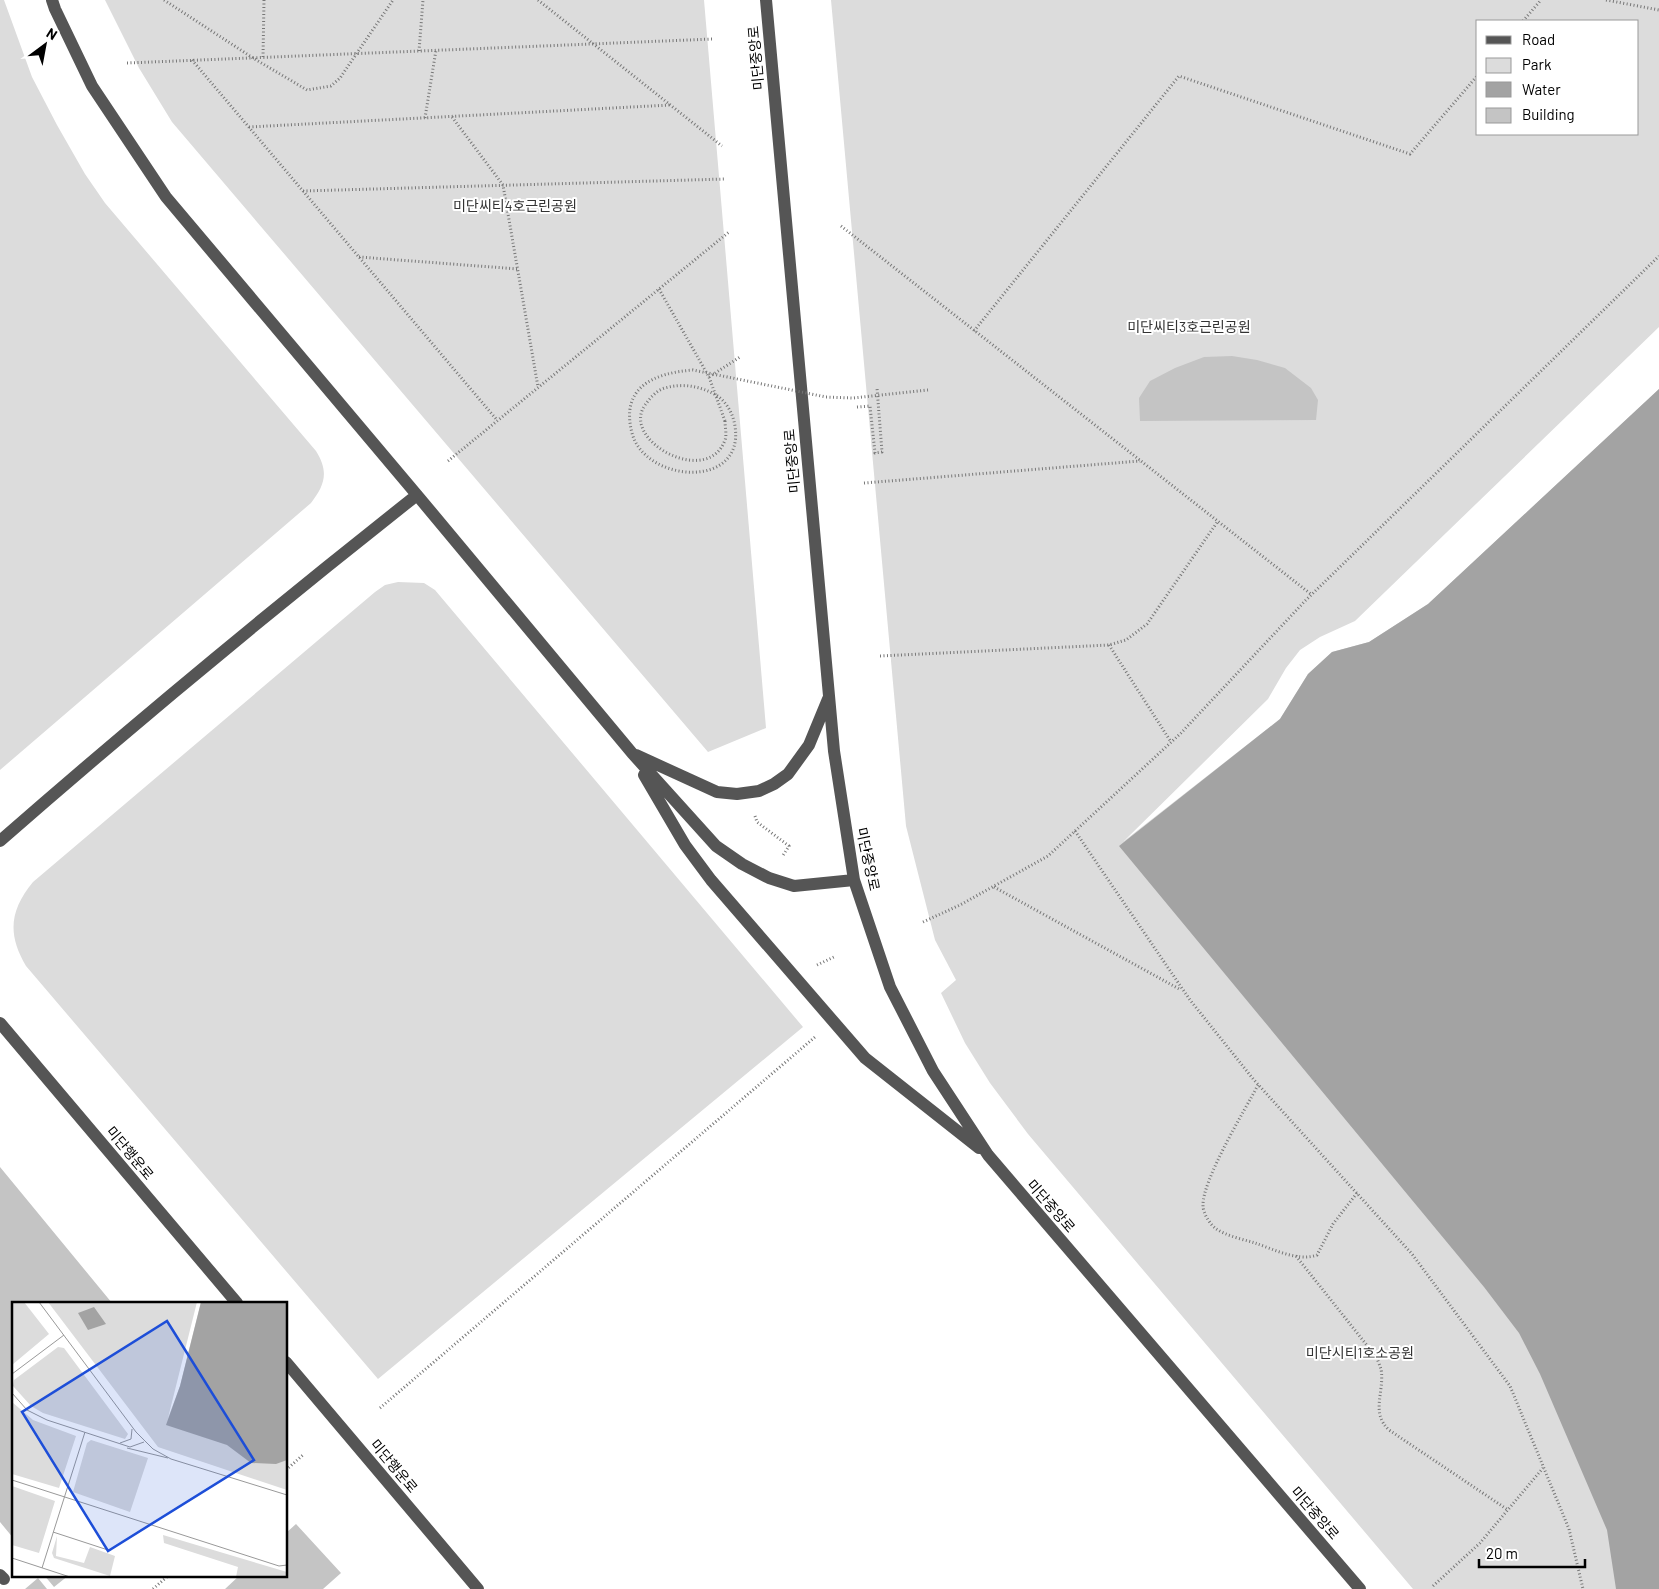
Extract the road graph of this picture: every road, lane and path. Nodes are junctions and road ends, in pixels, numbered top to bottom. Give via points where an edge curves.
1 (52, 0) edge
2 (164, 0) edge
3 (264, 0) edge
4 (393, 0) edge
5 (423, 0) edge
6 (538, 0) edge
7 (766, 0) edge
8 (1541, 0) edge
9 (1606, 0) edge
10 (1659, 10) edge
11 (1524, 20) edge
12 (713, 39) dead end
13 (594, 44) junction
14 (436, 50) junction
15 (420, 51) junction
16 (357, 54) junction
17 (263, 57) junction
18 (253, 58) junction
19 (192, 60) junction
20 (127, 63) dead end
21 (1476, 77) edge
22 (670, 105) junction
23 (451, 116) junction
24 (425, 118) junction
25 (249, 127) junction
26 (722, 146) dead end
27 (725, 179) dead end
28 (503, 185) junction
29 (303, 191) junction
30 (841, 226) dead end
31 (729, 232) dead end
32 (1659, 256) edge
33 (359, 257) junction
34 (518, 269) junction
35 (659, 289) junction
36 (974, 330) junction
37 (740, 357) dead end
38 (709, 377) junction
39 (538, 387) junction
40 (877, 388) dead end
41 (928, 390) dead end
42 (877, 396) junction
43 (857, 407) dead end
44 (497, 420) junction
45 (1141, 460) junction
46 (448, 461) dead end
47 (864, 483) dead end
48 (417, 494) junction
49 (1218, 521) junction
50 (1312, 595) junction
51 (1109, 645) junction
52 (880, 656) dead end
53 (829, 698) junction
54 (1171, 742) junction
55 (632, 753) junction
56 (754, 814) dead end
57 (1075, 831) junction
58 (0, 842) edge
59 (780, 862) dead end
60 (854, 880) junction
61 (994, 887) junction
62 (923, 922) dead end
63 (1184, 991) junction
64 (0, 1022) edge
65 (820, 1033) dead end
66 (1258, 1085) junction
67 (988, 1155) junction
68 (1357, 1193) junction
69 (1296, 1256) junction
70 (236, 1302) edge
71 (288, 1364) edge
72 (380, 1408) dead end
73 (304, 1454) dead end
74 (288, 1468) edge
75 (1544, 1468) junction
76 (1508, 1510) junction
77 (168, 1576) edge
78 (1434, 1586) dead end
79 (153, 1589) edge
80 (478, 1589) edge
81 (1360, 1589) edge
82 (1583, 1589) edge

1 - 48 street via 92,86 166,197
2 - 18 path
3 - 17 path
4 - 16 path
5 - 15 path
6 - 13 path
7 - 53 street, 미단중앙로
8 - 11 path
9 - 10 path
12 - 13 path
13 - 14 path
13 - 22 path
14 - 15 path
14 - 24 path
15 - 16 path
16 - 17 path
16 - 18 path via 331,86 308,90
17 - 18 path
18 - 19 path
19 - 20 path
19 - 25 path
21 - 36 path via 1410,154 1179,76
22 - 23 path
22 - 26 path
23 - 24 path
23 - 28 path
24 - 25 path
25 - 29 path
27 - 28 path
28 - 29 path
28 - 34 path
29 - 33 path
30 - 36 path
31 - 35 path
32 - 50 path
33 - 34 path
33 - 44 path
34 - 39 path
35 - 38 path
35 - 39 path
36 - 45 path
37 - 38 path
38 - 42 path, bridge via 725,422 726,439 712,457 695,461 678,458 659,448 646,436 641,422 642,409 662,389 677,385 693,386 716,396 734,417 737,438 731,455 720,466 705,471 670,470 654,462 633,439 628,410 642,386 672,372 693,370 826,397
39 - 44 path
40 - 42 path, bridge
41 - 42 path, bridge
42 - 43 path via 882,452 875,454 870,406
44 - 46 path
45 - 47 path
45 - 49 path
48 - 55 street
48 - 58 street via 268,614
49 - 50 path
49 - 51 path via 1147,624 1126,640
50 - 54 path
51 - 52 path
51 - 54 path
53 - 55 street via 809,745 788,774 759,791 717,792
53 - 60 street, 미단중앙로
54 - 57 path
55 - 60 street via 716,846 742,864 794,886
55 - 67 street via 690,852 865,1058
56 - 59 path via 757,822 789,846
57 - 61 path via 1048,856
57 - 63 path
60 - 67 street, 미단중앙로 via 890,987 933,1072
61 - 62 path
61 - 63 path
63 - 66 path
64 - 70 street, 미단행운로
65 - 72 path
66 - 68 path
66 - 69 path via 1216,1166 1203,1206 1215,1228 1228,1235
67 - 81 street, 미단중앙로
68 - 69 path via 1333,1224 1317,1255 1308,1258
68 - 75 path via 1412,1254 1510,1386
69 - 76 path via 1377,1358 1381,1370 1381,1423
71 - 80 street, 미단행운로
73 - 74 path
75 - 76 path
75 - 82 path via 1569,1529
76 - 78 path via 1480,1543
77 - 79 path

